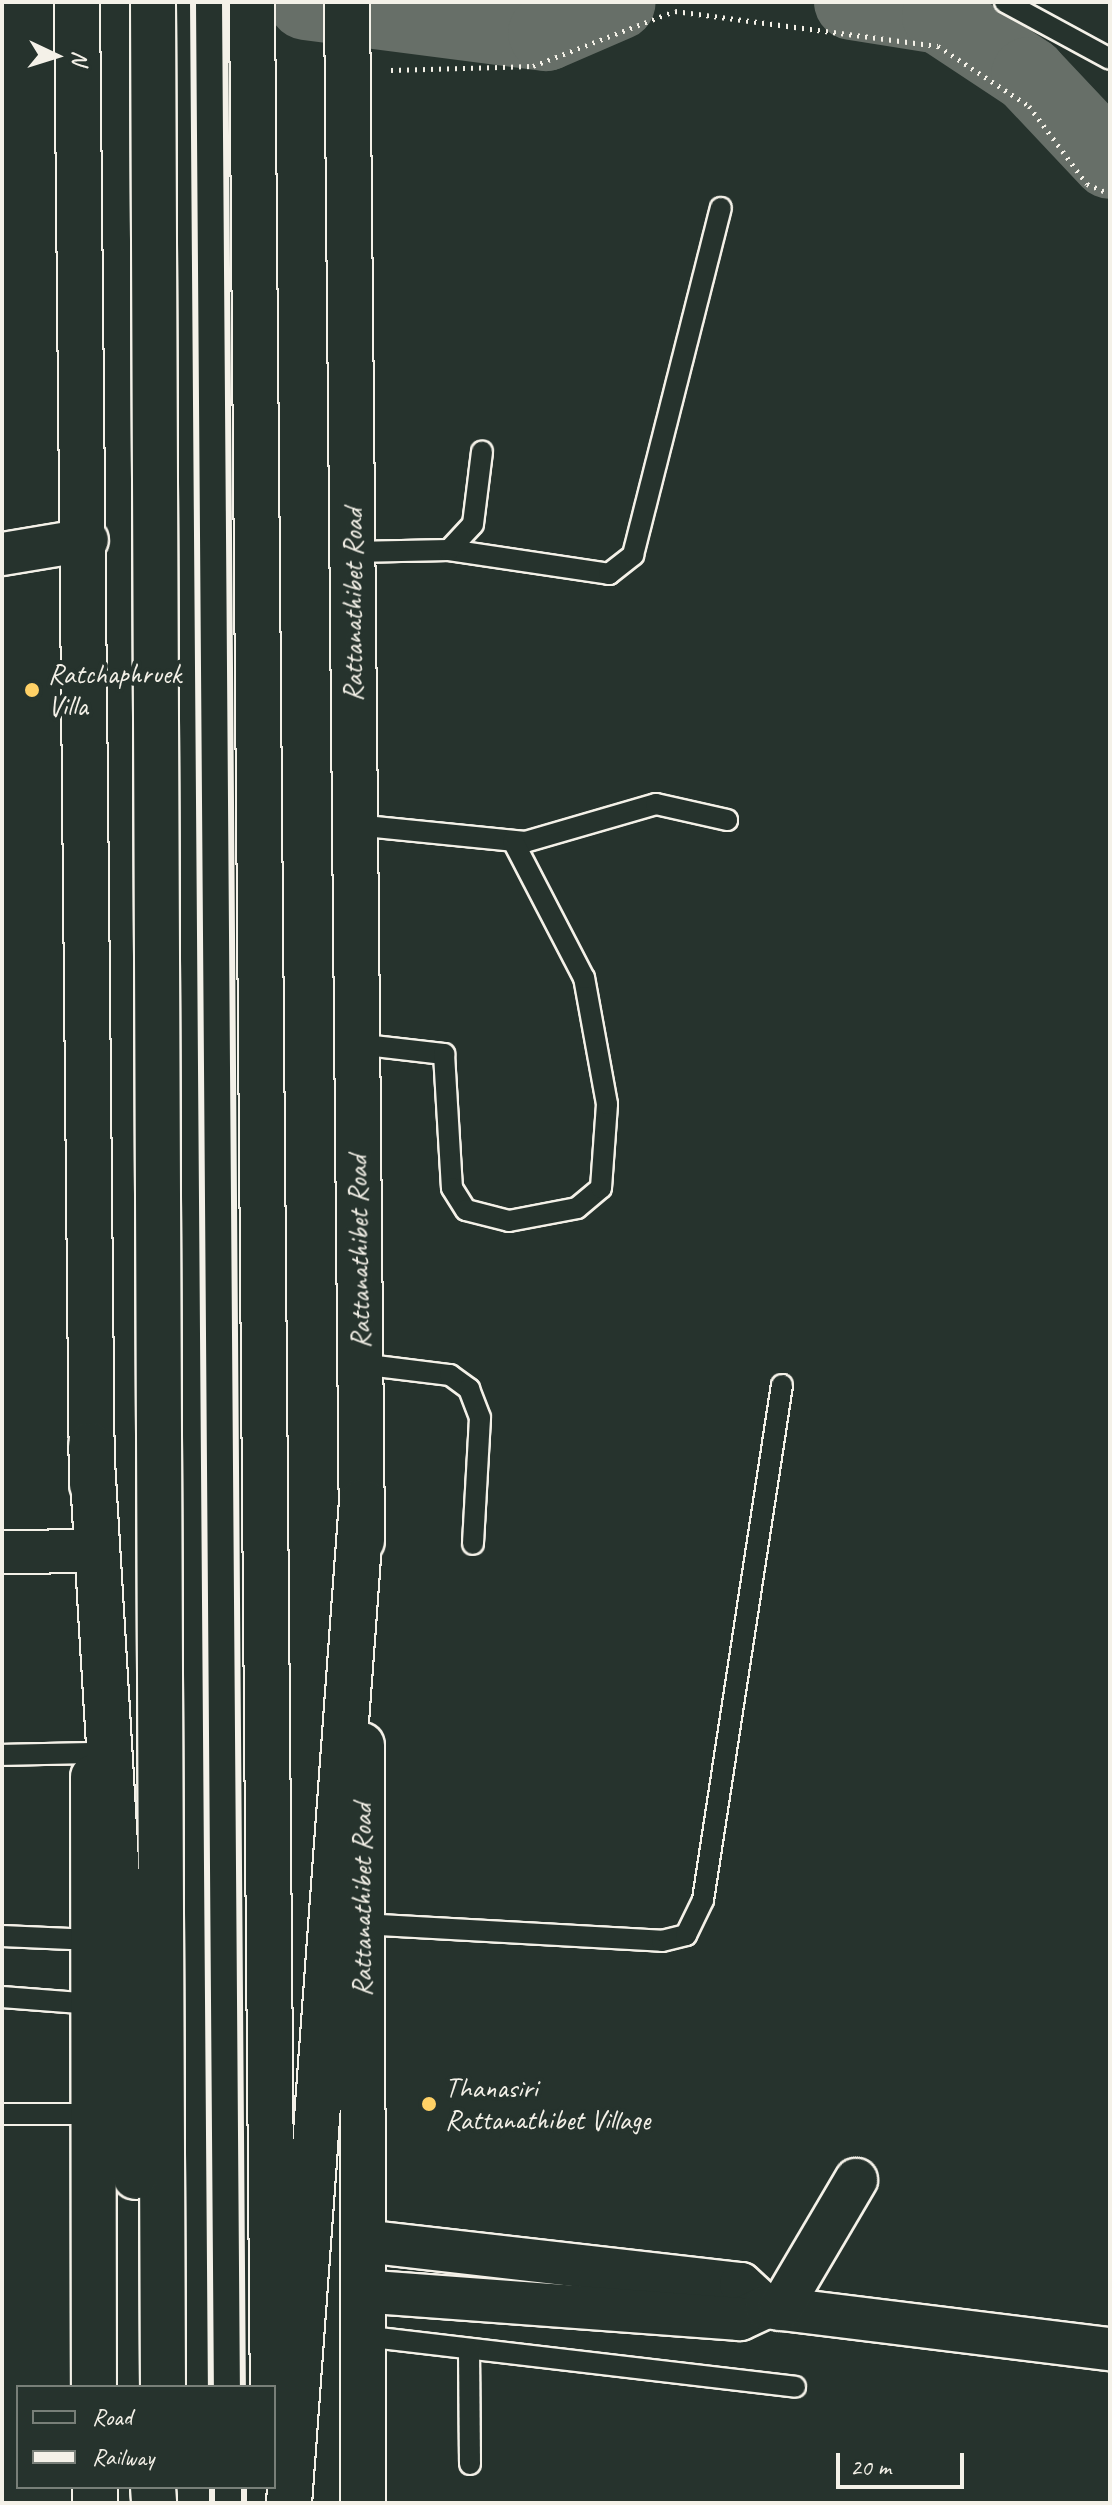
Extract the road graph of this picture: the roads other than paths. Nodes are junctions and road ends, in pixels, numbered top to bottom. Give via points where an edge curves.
1 (153, 2) edge
2 (252, 2) edge
3 (347, 2) edge
4 (1005, 2) edge
5 (77, 11) edge
6 (1110, 59) edge
7 (721, 208) dead end
8 (482, 452) dead end
9 (87, 540) junction
10 (449, 550) junction
11 (353, 552) junction
12 (2, 554) edge
13 (727, 820) dead end
14 (355, 825) junction
15 (513, 841) junction
16 (357, 1044) junction
17 (360, 1364) junction
18 (782, 1385) dead end
19 (91, 1445) junction
20 (362, 1502) junction
21 (473, 1544) dead end
22 (92, 1551) junction
23 (2, 1552) edge
24 (92, 1753) junction
25 (2, 1755) edge
26 (362, 1924) junction
27 (2, 1936) edge
28 (93, 1940) junction
29 (2, 1997) edge
30 (93, 2004) junction
31 (2, 2114) edge
32 (93, 2114) junction
33 (856, 2180) dead end
34 (363, 2241) junction
35 (363, 2291) junction
36 (773, 2308) junction
37 (363, 2336) junction
38 (469, 2349) junction
39 (1110, 2349) edge
40 (94, 2385) edge
41 (147, 2385) edge
42 (163, 2385) edge
43 (273, 2385) edge
44 (795, 2387) dead end
45 (470, 2464) dead end
46 (289, 2503) edge
47 (363, 2503) edge

1 - 42 main road
2 - 43 main road
3 - 11 main road, Rattanathibet Road
4 - 6 lane
5 - 9 main road
7 - 10 lane via 633,555 609,574
8 - 10 lane via 473,524
9 - 12 street
9 - 19 main road
10 - 11 lane
11 - 14 main road, Rattanathibet Road
13 - 15 lane via 656,804 554,839
14 - 15 lane
14 - 16 main road, Rattanathibet Road
15 - 16 lane via 584,978 607,1104 601,1188 577,1208 509,1221 466,1210 452,1188 444,1054
16 - 17 main road, Rattanathibet Road
17 - 20 main road, Rattanathibet Road
17 - 21 lane via 450,1375 469,1389 480,1418
18 - 26 lane via 703,1900 692,1928 662,1941
19 - 22 main road
19 - 41 main road
20 - 26 main road, Rattanathibet Road
20 - 46 main road
22 - 23 street
22 - 24 main road
24 - 25 lane
24 - 28 main road
26 - 34 main road, Rattanathibet Road
27 - 28 lane
28 - 30 main road
29 - 30 lane
30 - 32 main road
31 - 32 lane
32 - 40 main road
33 - 36 street
34 - 35 main road, Rattanathibet Road
34 - 36 street via 741,2284
35 - 36 street via 740,2319
35 - 37 main road, Rattanathibet Road
36 - 39 street
37 - 38 lane
37 - 47 main road, Rattanathibet Road
38 - 44 lane
38 - 45 lane

